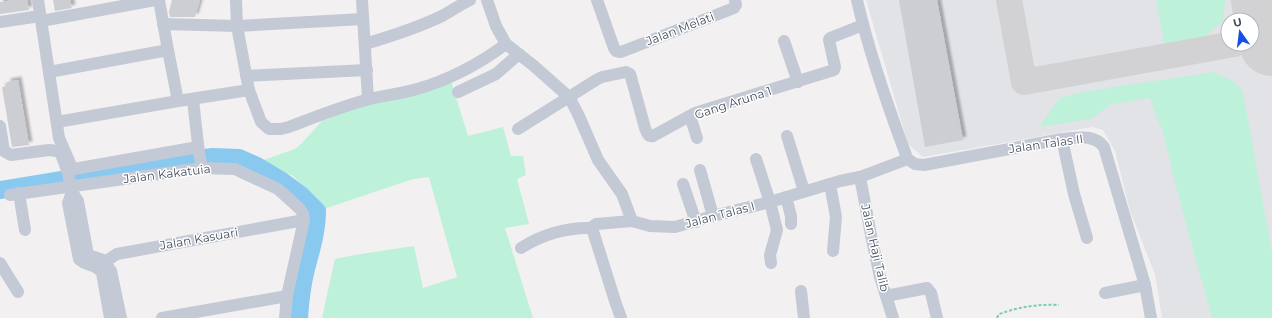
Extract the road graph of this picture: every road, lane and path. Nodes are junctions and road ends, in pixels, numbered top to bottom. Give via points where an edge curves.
1 (38, 0) edge
2 (155, 0) edge
3 (159, 0) edge
4 (236, 0) edge
5 (362, 0) edge
6 (470, 0) edge
7 (487, 0) edge
8 (735, 0) edge
9 (857, 0) edge
10 (600, 1) edge
11 (41, 18) junction
12 (363, 19) junction
13 (0, 22) edge
14 (163, 24) junction
15 (863, 25) junction
16 (237, 26) junction
17 (784, 41) dead end
18 (365, 44) junction
19 (506, 44) junction
20 (168, 50) junction
21 (519, 54) junction
22 (367, 70) junction
23 (49, 72) junction
24 (246, 76) junction
25 (798, 82) junction
26 (249, 90) junction
27 (458, 92) dead end
28 (569, 97) junction
29 (368, 99) junction
30 (193, 100) junction
31 (178, 101) junction
32 (690, 116) junction
33 (57, 122) junction
34 (0, 126) edge
35 (518, 129) dead end
36 (787, 136) dead end
37 (697, 138) dead end
38 (1062, 139) junction
39 (198, 150) junction
40 (906, 158) junction
41 (756, 159) dead end
42 (202, 167) junction
43 (700, 170) dead end
44 (860, 177) junction
45 (70, 183) junction
46 (683, 184) dead end
47 (830, 184) junction
48 (804, 191) junction
49 (786, 197) junction
50 (770, 202) junction
51 (713, 216) junction
52 (304, 220) junction
53 (632, 221) junction
54 (696, 222) junction
55 (791, 224) dead end
56 (593, 227) junction
57 (25, 230) dead end
58 (526, 236) dead end
59 (1086, 238) dead end
60 (521, 248) dead end
61 (833, 251) dead end
62 (0, 263) edge
63 (771, 264) dead end
64 (101, 265) junction
65 (1145, 285) junction
66 (801, 291) dead end
67 (18, 292) dead end
68 (1105, 293) dead end
69 (288, 296) junction
70 (886, 296) junction
71 (1059, 305) dead end
72 (110, 318) edge
73 (121, 318) edge
74 (162, 318) edge
75 (285, 318) edge
76 (621, 318) edge
77 (804, 318) edge
78 (893, 318) edge
79 (936, 318) edge
80 (997, 318) edge
81 (1151, 318) edge

1 - 11 street
2 - 11 street
3 - 14 street
4 - 16 street
5 - 12 street
6 - 18 street via 418,27
7 - 19 street via 496,26
8 - 10 street, Jalan Melati via 734,8 621,52 614,48
9 - 15 street
11 - 13 street
11 - 23 street
12 - 16 street
12 - 18 street
14 - 16 street
14 - 20 street
15 - 25 street, Gang Aruna 1 via 830,38 834,70
15 - 40 street via 879,81
16 - 24 street
17 - 25 street
18 - 22 street
19 - 21 street
19 - 29 street via 481,62 448,78 417,89
20 - 23 street
20 - 31 street
21 - 27 street via 496,74
21 - 28 street
22 - 24 street
22 - 29 street
23 - 33 street
24 - 26 street
25 - 32 street, Gang Aruna 1
26 - 29 street via 261,122 269,129 289,127
26 - 30 street
28 - 32 street, Gang Aruna 1 via 602,77 626,72 630,74 647,134 653,136
28 - 35 street
28 - 53 street via 598,160 622,194
30 - 31 street
30 - 39 street
31 - 33 street
32 - 37 street
33 - 39 street via 59,138 74,169
34 - 45 street via 4,150 11,155 49,150 61,154
36 - 48 street
38 - 40 street, Jalan Talas II via 924,165 915,164
38 - 59 street
38 - 65 street, Jalan Talas II via 1093,138 1104,147
39 - 42 street
40 - 44 street, Jalan Talas I via 902,162
41 - 50 street
42 - 45 street, Jalan Kakatuia
42 - 52 street, Jalan Kakatuia via 235,169 278,189 300,209
43 - 51 street
44 - 47 street, Jalan Talas I
44 - 70 street, Jalan Haji Talib
45 - 57 street, Jalan Kakatuia via 14,194
45 - 64 street via 78,201 88,255 103,260
46 - 54 street
47 - 48 street, Jalan Talas I
47 - 61 street via 836,217
48 - 49 street, Jalan Talas I
49 - 50 street, Jalan Talas I
49 - 55 street
50 - 51 street, Jalan Talas I
50 - 63 street via 777,230 770,255
51 - 54 street, Jalan Talas I
52 - 64 street, Jalan Kasuari via 117,254
52 - 69 street
53 - 54 street, Jalan Talas I via 663,227
53 - 56 street
56 - 58 street via 587,223 558,226
56 - 60 street via 553,233
56 - 76 street
62 - 67 street
64 - 72 street
64 - 73 street via 111,271
65 - 68 street
65 - 81 street, Jalan Talas II
66 - 77 street
69 - 74 street
69 - 75 street
70 - 78 street, Jalan Haji Talib
70 - 79 street via 927,288 931,293
71 - 80 path via 1030,306 999,314

